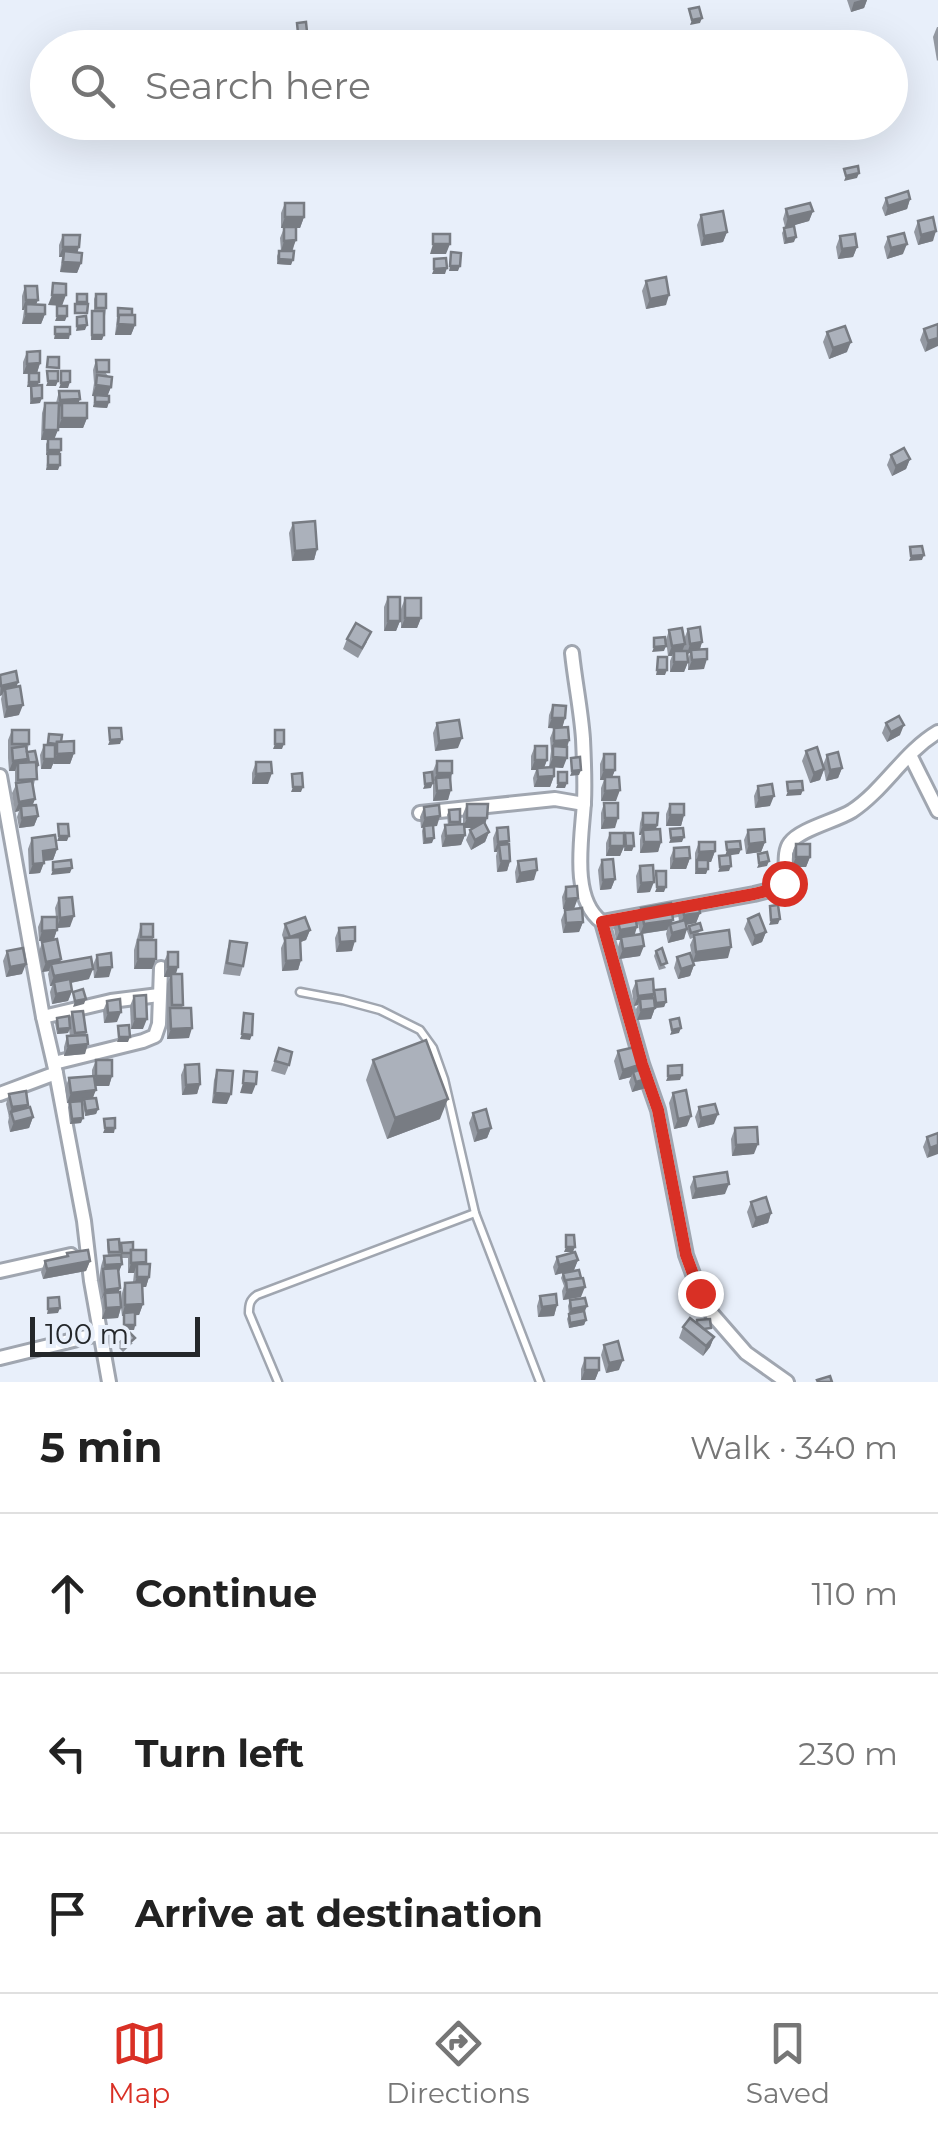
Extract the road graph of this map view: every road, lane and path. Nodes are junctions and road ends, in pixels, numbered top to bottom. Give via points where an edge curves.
1 (572, 653) dead end
2 (938, 732) edge
3 (910, 754) junction
4 (0, 776) edge
5 (584, 804) junction
6 (938, 811) edge
7 (420, 813) edge
8 (602, 922) junction
9 (160, 968) dead end
10 (300, 992) dead end
11 (160, 996) junction
12 (43, 1017) junction
13 (55, 1068) junction
14 (0, 1094) edge
15 (475, 1213) junction
16 (88, 1250) junction
17 (0, 1271) edge
18 (102, 1334) junction
19 (0, 1358) edge
20 (109, 1382) edge
21 (278, 1382) edge
22 (540, 1382) edge
23 (786, 1382) edge

1 - 5 street
2 - 3 street
3 - 6 street
3 - 8 street via 868,799 791,842 778,888
4 - 12 street
5 - 7 street via 555,800
5 - 8 street via 584,889 591,913
8 - 23 street via 658,1110 686,1255 700,1293 746,1353
9 - 11 street
10 - 15 lane via 380,1010 420,1030 444,1079
11 - 12 street
11 - 13 street via 155,1036
12 - 13 street
13 - 14 street
13 - 16 street
15 - 21 lane via 257,1294 249,1313
15 - 22 lane
16 - 17 street
16 - 18 street
18 - 19 street
18 - 20 street

